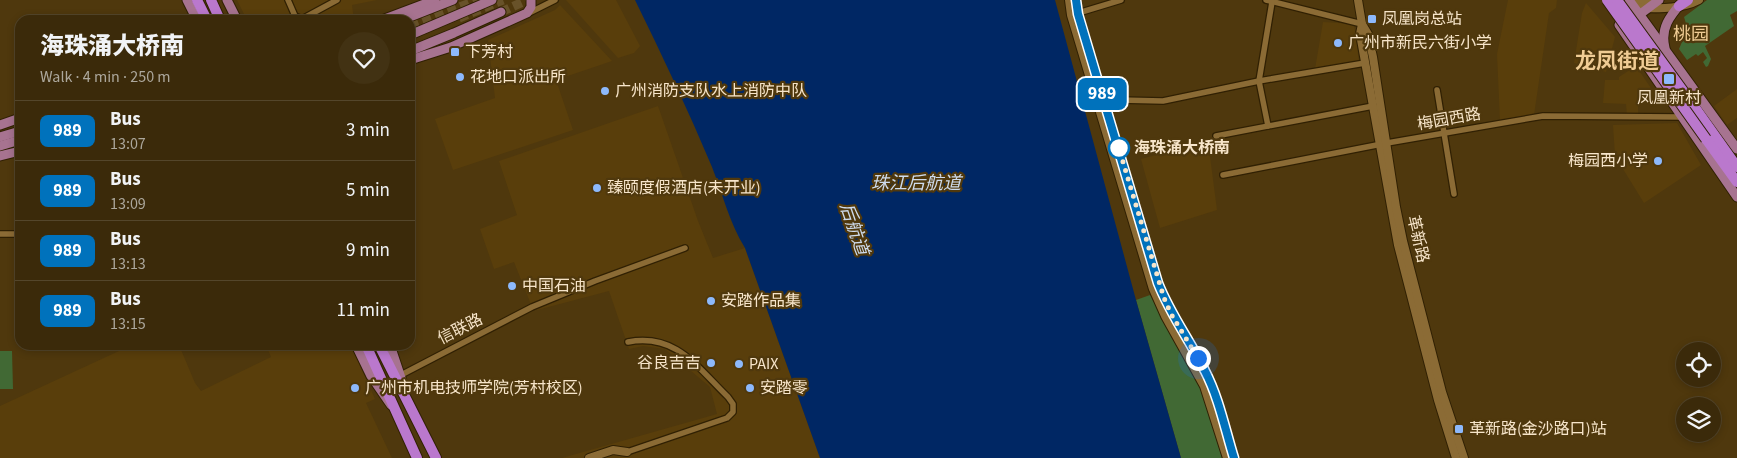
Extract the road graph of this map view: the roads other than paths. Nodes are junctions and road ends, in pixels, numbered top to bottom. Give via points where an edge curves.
1 (187, 0) edge
2 (198, 0) edge
3 (211, 0) edge
4 (227, 0) edge
5 (288, 0) edge
6 (337, 0) edge
7 (434, 0) edge
8 (453, 0) edge
9 (492, 0) edge
10 (531, 0) edge
11 (555, 0) edge
12 (1121, 0) edge
13 (1358, 0) edge
14 (1604, 0) edge
15 (1617, 0) edge
16 (1688, 0) edge
17 (1699, 0) edge
18 (1269, 1) edge
19 (1073, 2) edge
20 (1681, 3) edge
21 (1654, 4) edge
22 (1633, 5) edge
23 (501, 12) tunnel mouth
24 (527, 14) junction
25 (1075, 14) junction
26 (194, 15) edge
27 (205, 15) edge
28 (218, 15) edge
29 (234, 15) edge
30 (296, 15) edge
31 (309, 15) edge
32 (395, 15) edge
33 (415, 15) edge
34 (1362, 24) junction
35 (415, 33) edge
36 (1626, 35) junction
37 (415, 49) edge
38 (1665, 50) junction
39 (415, 58) edge
40 (1643, 60) junction
41 (1366, 63) junction
42 (1677, 66) junction
43 (1654, 77) junction
44 (1259, 81) junction
45 (1437, 90) dead end
46 (1103, 94) junction
47 (1373, 106) junction
48 (1682, 117) junction
49 (15, 120) edge
50 (0, 125) edge
51 (1268, 126) junction
52 (15, 132) edge
53 (1444, 134) junction
54 (1216, 136) dead end
55 (0, 137) edge
56 (15, 142) edge
57 (1383, 144) junction
58 (0, 146) edge
59 (1737, 149) edge
60 (15, 152) edge
61 (0, 156) edge
62 (1737, 167) edge
63 (1223, 175) dead end
64 (1737, 182) edge
65 (1454, 194) dead end
66 (1737, 197) edge
67 (0, 234) edge
68 (15, 234) edge
69 (685, 248) dead end
70 (628, 342) dead end
71 (359, 350) edge
72 (368, 350) edge
73 (382, 350) edge
74 (392, 350) edge
75 (401, 375) junction
76 (409, 404) junction
77 (396, 411) junction
78 (627, 452) junction
79 (417, 458) edge
80 (436, 458) edge
81 (589, 458) edge
82 (621, 458) edge
83 (1227, 458) edge
84 (1234, 458) edge
85 (1456, 458) edge
86 (1464, 458) edge

1 - 26 main road
2 - 27 highway
3 - 28 highway
4 - 29 main road
5 - 30 street
6 - 31 street
7 - 32 main road
8 - 33 main road
9 - 35 main road
10 - 24 main road
11 - 24 street
12 - 25 street
13 - 34 main road, 革新路
14 - 22 main road
14 - 36 main road
14 - 64 highway, bridge
15 - 62 highway, bridge
16 - 20 highway
17 - 20 main road
18 - 34 street
18 - 44 street
19 - 25 main road
20 - 21 main road
20 - 38 main road via 1666,22
21 - 22 main road
21 - 22 main road
22 - 36 main road
22 - 38 main road
23 - 37 main road
24 - 39 main road via 451,47
25 - 46 main road
25 - 83 main road via 1153,289 1204,386
34 - 41 main road, 革新路 via 1360,34
34 - 57 main road, 革新路 via 1368,34
36 - 40 main road
38 - 40 main road via 1650,50
38 - 42 main road
40 - 43 main road
41 - 44 street
41 - 47 main road, 革新路
42 - 43 main road via 1665,62 1655,70
42 - 59 main road
43 - 48 main road
44 - 46 street via 1163,101 1119,100
44 - 51 street
45 - 53 street
46 - 84 main road via 1161,290 1212,386
47 - 51 street
47 - 57 main road, 革新路
48 - 53 street, 梅园西路 via 1543,116
48 - 66 main road
49 - 50 main road
51 - 54 street
52 - 55 main road
53 - 57 street, 梅园西路
53 - 65 street
56 - 58 main road
57 - 63 street, 梅园西路
57 - 85 main road, 革新路 via 1398,245
57 - 86 main road, 革新路 via 1403,241 1442,392
60 - 61 main road
67 - 68 street
69 - 75 street, 信联路 via 532,308
70 - 78 street via 665,343 686,355 728,397 733,404 733,412 727,418
71 - 77 main road via 382,394
72 - 77 highway
73 - 76 highway
74 - 75 main road
75 - 76 main road
76 - 80 highway
77 - 79 highway
78 - 81 main road via 613,450
78 - 82 main road

